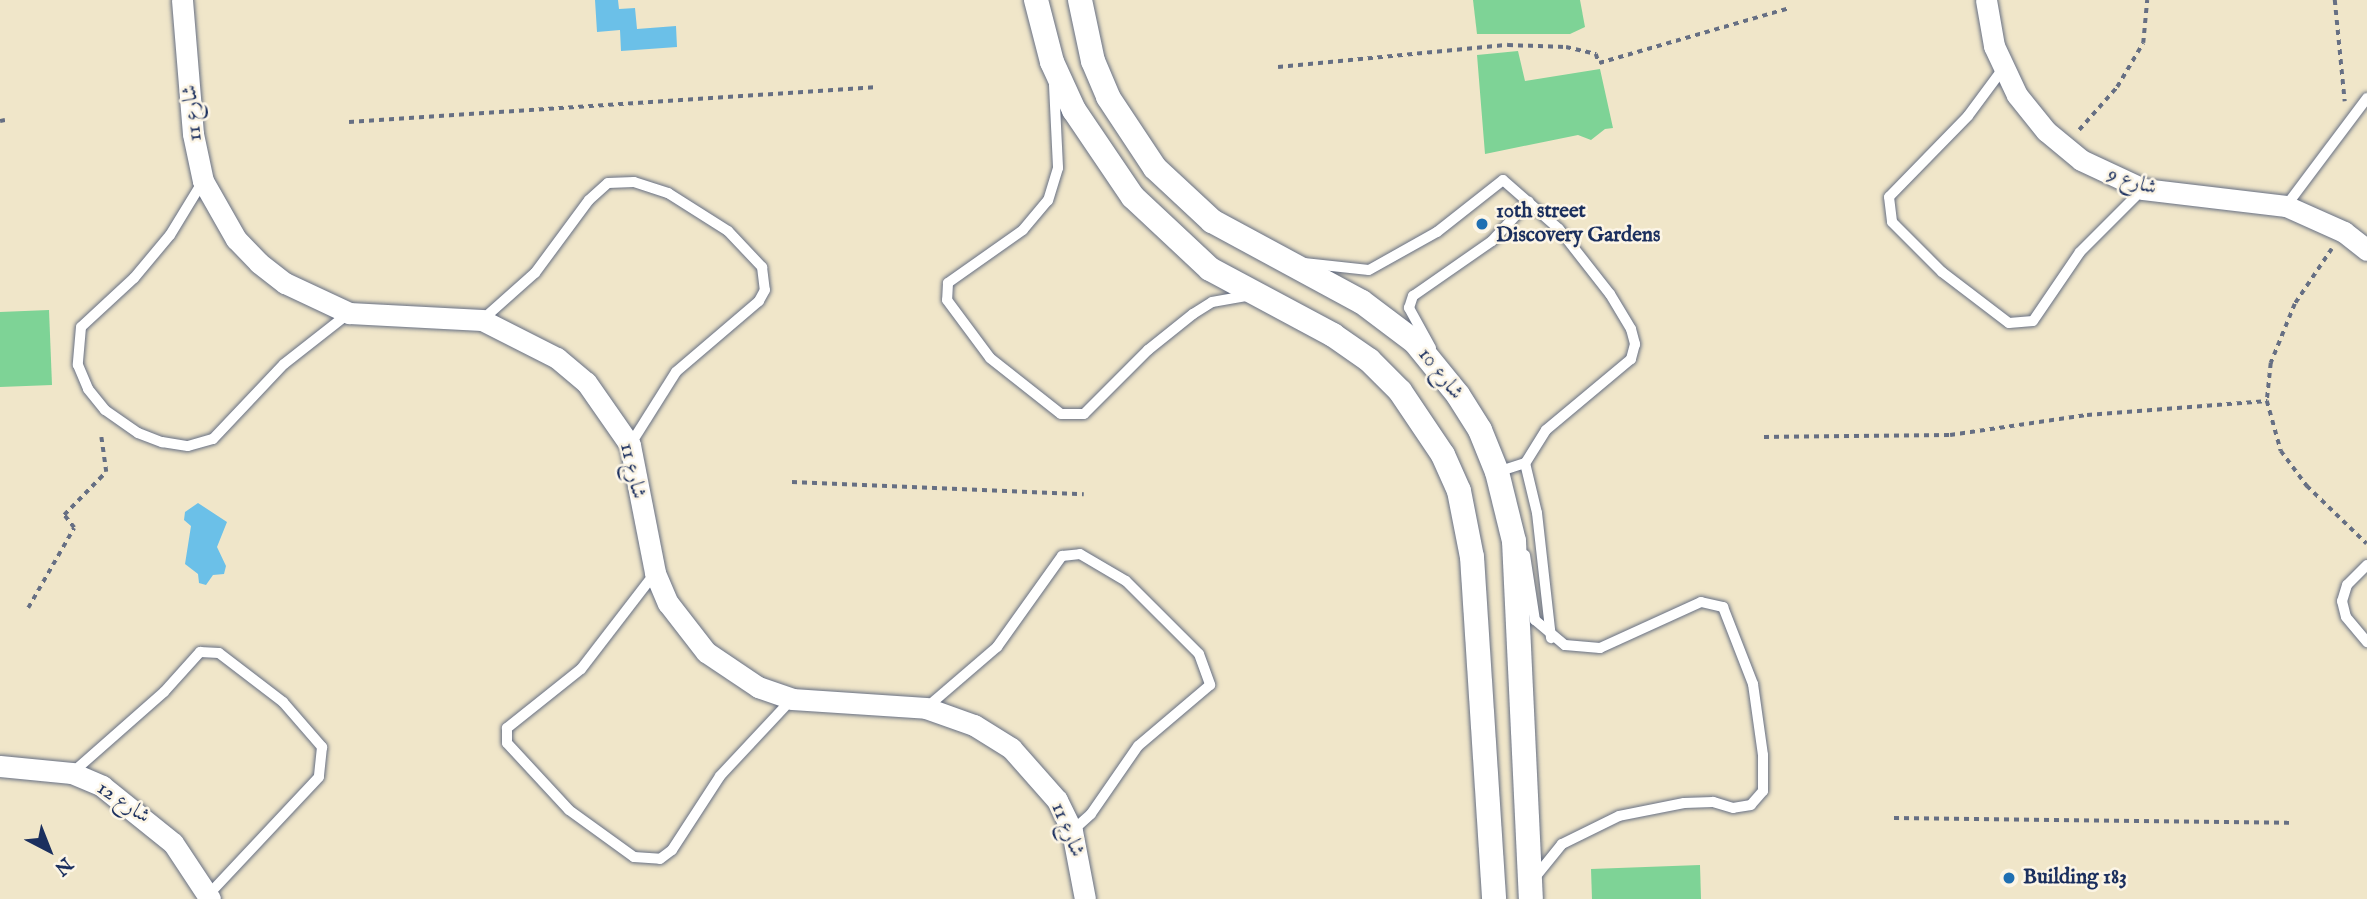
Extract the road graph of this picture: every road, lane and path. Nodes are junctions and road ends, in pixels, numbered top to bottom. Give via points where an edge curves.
1 (183, 0) edge
2 (1036, 0) edge
3 (1080, 0) edge
4 (1986, 0) edge
5 (2147, 0) edge
6 (2335, 0) edge
7 (1790, 8) dead end
8 (1093, 61) junction
9 (1052, 62) junction
10 (1278, 67) dead end
11 (2002, 70) junction
12 (878, 87) dead end
13 (2367, 98) edge
14 (349, 122) dead end
15 (2347, 123) junction
16 (2063, 148) junction
17 (203, 181) junction
18 (2143, 188) junction
19 (1529, 201) junction
20 (2286, 206) junction
21 (2344, 232) junction
22 (2367, 250) edge
23 (1292, 264) junction
24 (1254, 296) junction
25 (349, 313) junction
26 (482, 320) junction
27 (1436, 367) junction
28 (2267, 401) junction
29 (101, 436) dead end
30 (1764, 437) dead end
31 (630, 445) junction
32 (1525, 463) junction
33 (1497, 472) junction
34 (792, 482) dead end
35 (1084, 494) dead end
36 (1514, 541) junction
37 (2367, 544) edge
38 (2367, 565) edge
39 (655, 573) junction
40 (28, 608) dead end
41 (1551, 638) junction
42 (2367, 642) edge
43 (792, 699) junction
44 (926, 708) junction
45 (0, 766) edge
46 (72, 773) junction
47 (1894, 818) dead end
48 (2292, 823) dead end
49 (1072, 831) junction
50 (1530, 890) edge
51 (209, 896) edge
52 (1085, 899) edge
53 (1494, 899) edge

1 - 17 street, شارع 11 via 194,134
2 - 9 street, شارع 10
3 - 8 street, شارع 10
4 - 11 street, شارع 9
5 - 16 path via 2143,43 2117,87
6 - 15 path
7 - 10 path via 1599,63 1596,54 1566,47 1508,46
8 - 9 street via 1073,55
8 - 23 street, شارع 10 via 1129,134 1190,204 1243,240
9 - 24 street, شارع 10 via 1101,155 1133,197 1210,269
9 - 24 lane via 1059,161 1048,200 1023,230 957,272 946,291 952,307 990,358 1060,414 1084,414 1148,350 1193,314 1212,302
11 - 16 street, شارع 9 via 2030,113
11 - 18 lane via 1954,132 1889,197 1892,222 1942,272 2010,323 2033,321 2080,252
12 - 14 path
13 - 15 lane
15 - 20 lane
16 - 18 street, شارع 9 via 2102,173
17 - 25 street, شارع 11 via 236,239 259,263 285,283
17 - 25 lane via 170,235 134,278 90,317 76,339 78,365 88,388 117,420 162,442 188,446 213,439 284,364
18 - 20 street, شارع 9
19 - 23 lane via 1503,180 1437,232 1368,270
19 - 27 lane via 1492,241 1409,301
19 - 32 lane via 1586,260 1632,329 1635,344 1631,359 1546,430
20 - 21 street, شارع 9
21 - 22 street, شارع 9
21 - 28 path via 2295,304 2271,363
23 - 27 street, شارع 10 via 1362,302 1415,342
24 - 53 street, شارع 10 via 1323,330 1369,360 1424,422 1459,491 1472,557
25 - 26 street, شارع 11
26 - 31 street, شارع 11 via 557,358 586,382
26 - 31 lane via 535,273 589,200 608,183 634,182 668,193 729,231 762,267 765,290 760,300 676,372
27 - 33 street, شارع 10 via 1480,430
28 - 30 path via 2087,415 1950,435
28 - 37 path via 2281,452 2307,486
29 - 40 path via 106,472 64,515 74,528
31 - 39 street, شارع 11
32 - 33 lane
32 - 41 lane via 1537,513
33 - 36 street, شارع 10
34 - 35 path
36 - 41 lane via 1527,560 1535,620
36 - 50 street, شارع 10
38 - 42 lane via 2347,585 2342,601 2346,617
39 - 43 street, شارع 11 via 668,603 706,652 749,682
39 - 43 lane via 581,669 507,728 507,743 569,810 634,857 649,862 660,859 672,850 720,776
41 - 50 lane via 1582,649 1600,648 1701,602 1723,607 1753,684 1763,791 1742,808 1684,803 1604,822 1562,844
43 - 44 street, شارع 11
44 - 49 street, شارع 11 via 974,725 1011,748 1050,791
44 - 49 lane via 997,647 1062,555 1080,554 1126,581 1199,654 1210,685 1138,746 1091,814
45 - 46 street, شارع 12
46 - 51 street, شارع 12 via 102,786 151,821 192,867
46 - 51 lane via 164,692 200,652 219,653 283,702 322,747 319,777
47 - 48 path
49 - 52 street, شارع 11

